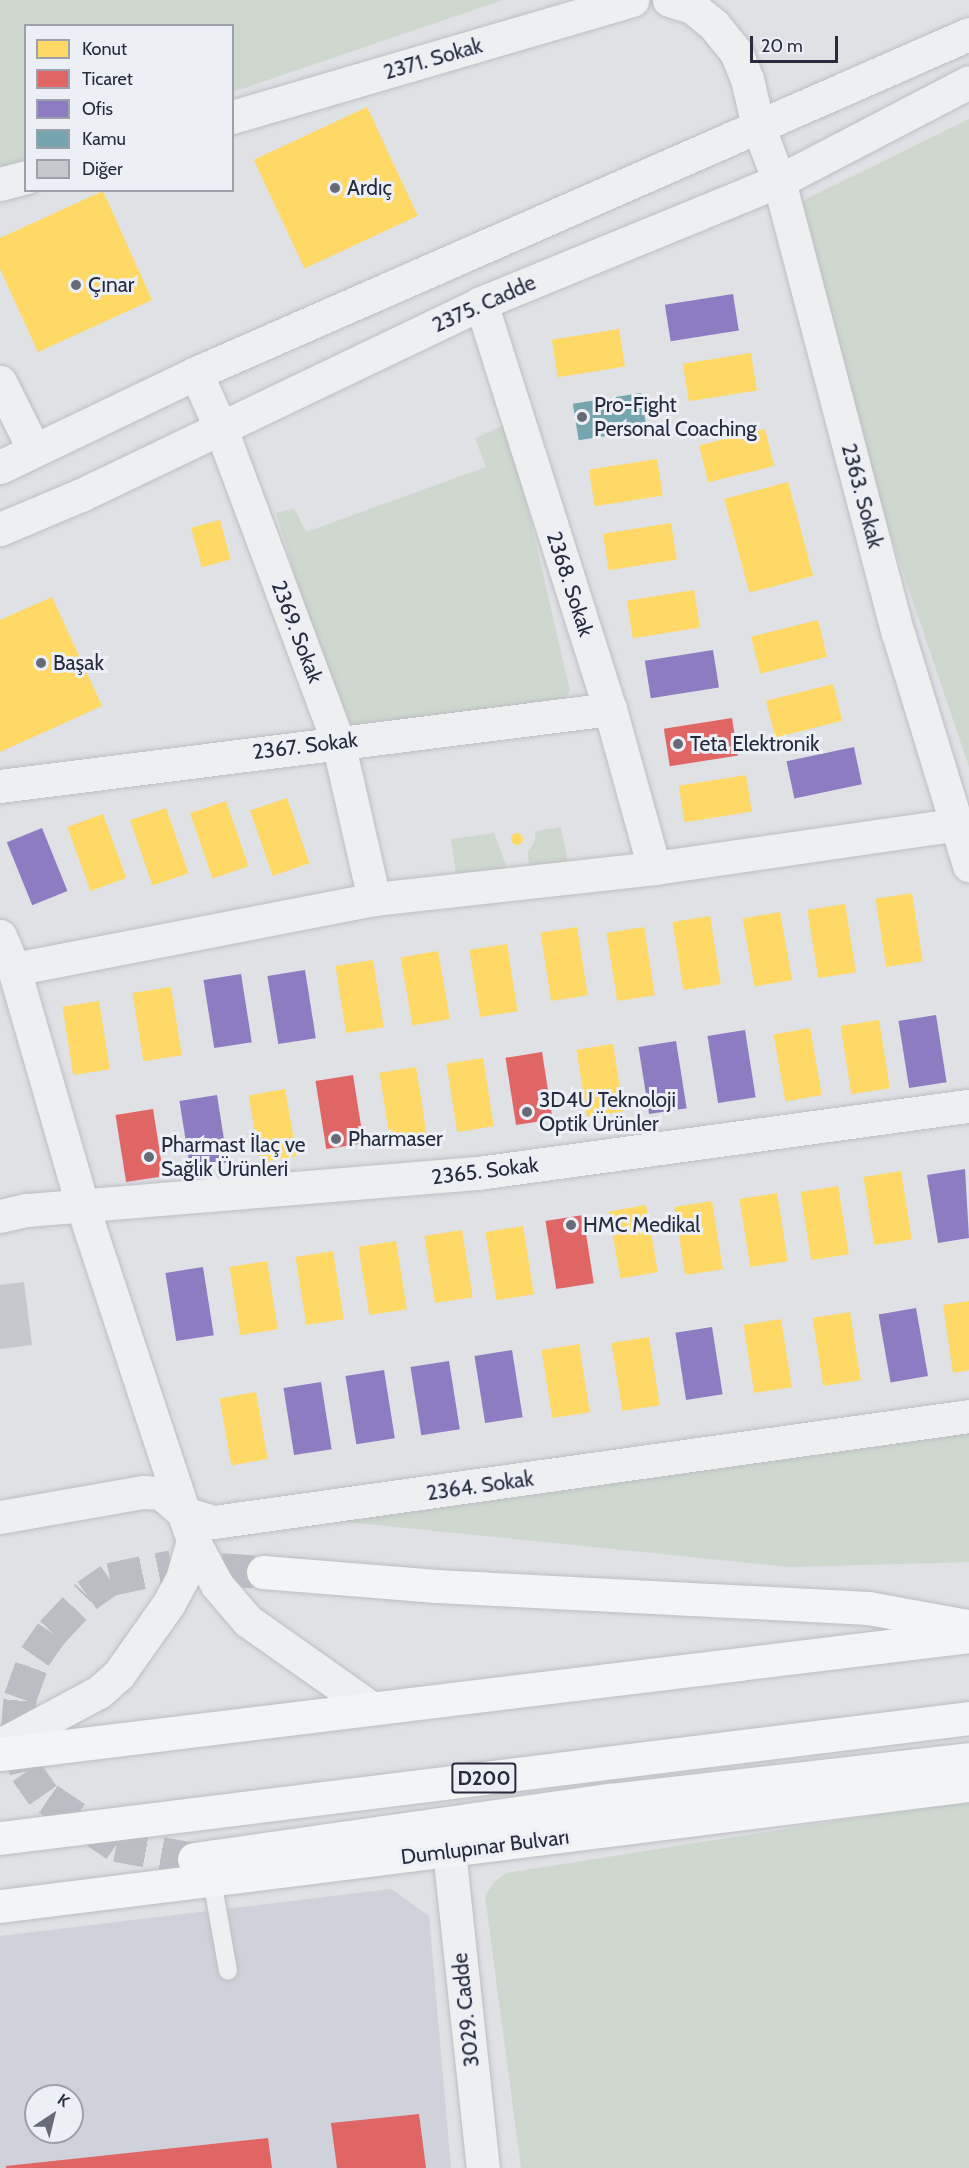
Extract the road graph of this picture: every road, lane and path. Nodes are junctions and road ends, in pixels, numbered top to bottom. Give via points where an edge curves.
1 (632, 0) edge
2 (669, 0) edge
3 (969, 34) edge
4 (969, 82) edge
5 (234, 116) edge
6 (758, 126) junction
7 (24, 178) edge
8 (779, 181) junction
9 (0, 184) edge
10 (481, 303) junction
11 (196, 373) junction
12 (0, 382) edge
13 (221, 429) junction
14 (34, 450) junction
15 (0, 467) edge
16 (0, 529) edge
17 (610, 709) junction
18 (338, 742) junction
19 (0, 786) edge
20 (959, 824) junction
21 (969, 865) edge
22 (654, 868) junction
23 (374, 899) junction
24 (0, 936) edge
25 (14, 969) junction
26 (969, 1106) edge
27 (83, 1208) junction
28 (0, 1216) edge
29 (969, 1416) edge
30 (0, 1517) edge
31 (189, 1527) junction
32 (263, 1572) tunnel mouth
33 (969, 1626) edge
34 (969, 1636) edge
35 (370, 1707) junction
36 (969, 1718) edge
37 (0, 1745) edge
38 (0, 1754) edge
39 (969, 1760) edge
40 (969, 1785) edge
41 (0, 1838) edge
42 (449, 1851) junction
43 (203, 1870) junction
44 (0, 1906) edge
45 (228, 1971) dead end
46 (483, 2168) edge

1 - 5 street, 2371. Sokak
2 - 6 street via 692,7 714,24 736,52
3 - 6 street
4 - 8 street, 2375. Cadde
6 - 8 street, 2363. Sokak
6 - 11 street
7 - 9 street
8 - 10 street, 2375. Cadde
8 - 20 street, 2363. Sokak via 898,633
10 - 13 street, 2375. Cadde
10 - 17 street, 2368. Sokak
11 - 13 street, 2369. Sokak
11 - 14 street
12 - 14 street
13 - 16 street, 2375. Cadde
13 - 18 street, 2369. Sokak
14 - 15 street
17 - 18 street, 2367. Sokak
17 - 22 street, 2368. Sokak
18 - 19 street, 2367. Sokak
18 - 23 street, 2369. Sokak
20 - 21 street, 2363. Sokak
20 - 22 street
22 - 23 street
23 - 25 street
24 - 25 street
25 - 27 street
26 - 27 street, 2365. Sokak via 478,1173
27 - 28 street, 2365. Sokak
27 - 31 street
29 - 31 street, 2364. Sokak
30 - 31 street, 2364. Sokak via 143,1492 161,1494
31 - 35 street via 217,1585 248,1621
31 - 37 street via 182,1579 119,1674 99,1692
32 - 33 highway via 436,1586 868,1608
34 - 35 highway
35 - 38 highway
36 - 41 highway, D200
39 - 43 highway via 611,1800
40 - 42 highway, Dumlupınar Bulvarı
42 - 43 highway, Dumlupınar Bulvarı
42 - 46 street, 3029. Cadde
43 - 44 highway, Dumlupınar Bulvarı
43 - 45 lane

